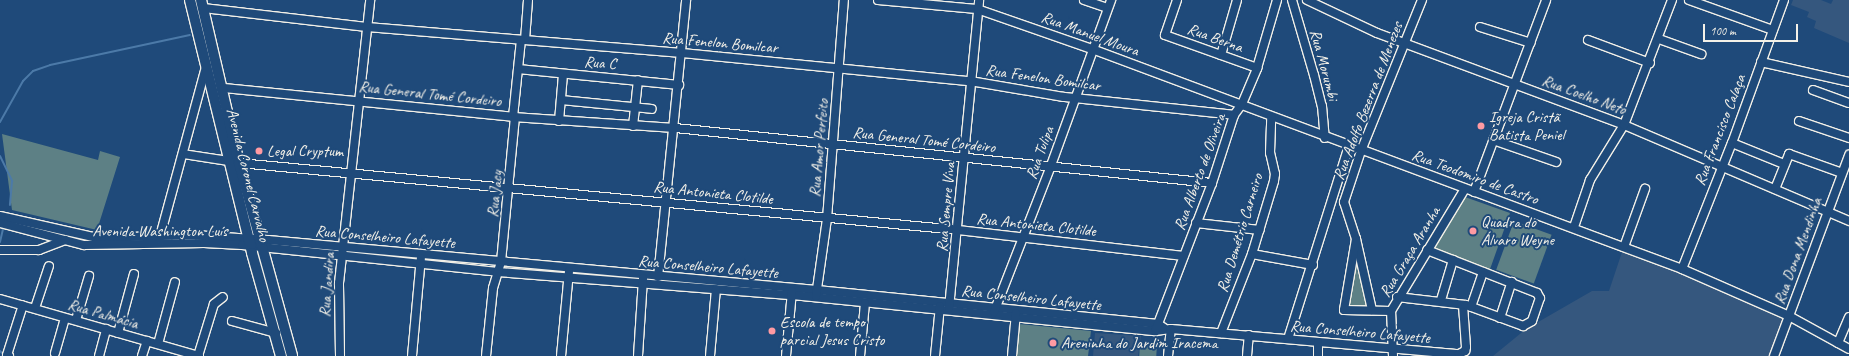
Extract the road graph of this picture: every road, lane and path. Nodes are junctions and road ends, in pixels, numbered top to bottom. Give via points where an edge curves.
1 (190, 0) edge
2 (370, 0) edge
3 (528, 0) edge
4 (686, 0) edge
5 (844, 0) edge
6 (878, 0) edge
7 (979, 0) edge
8 (1084, 0) edge
9 (1177, 0) edge
10 (1237, 0) edge
11 (1277, 0) edge
12 (1292, 0) edge
13 (1307, 0) edge
14 (1422, 0) edge
15 (1546, 0) edge
16 (1672, 0) edge
17 (1689, 0) edge
18 (1784, 0) edge
19 (900, 1) edge
20 (944, 3) edge
21 (1109, 4) edge
22 (203, 7) edge
23 (977, 9) junction
24 (367, 27) junction
25 (1480, 27) dead end
26 (1774, 30) junction
27 (1659, 39) junction
28 (523, 40) junction
29 (1588, 40) dead end
30 (1531, 43) junction
31 (1405, 44) junction
32 (1092, 49) junction
33 (682, 53) junction
34 (1701, 54) dead end
35 (1221, 55) junction
36 (1761, 62) junction
37 (1650, 63) junction
38 (206, 67) junction
39 (839, 68) junction
40 (1257, 68) junction
41 (518, 69) junction
42 (563, 74) junction
43 (638, 80) junction
44 (970, 82) junction
45 (1849, 82) edge
46 (679, 85) junction
47 (1516, 85) junction
48 (224, 88) junction
49 (1813, 90) dead end
50 (1074, 98) junction
51 (360, 100) junction
52 (561, 100) junction
53 (1849, 103) edge
54 (1242, 104) junction
55 (635, 107) junction
56 (652, 109) dead end
57 (1234, 115) junction
58 (1271, 116) junction
59 (514, 117) junction
60 (559, 121) junction
61 (1799, 121) dead end
62 (1624, 125) junction
63 (633, 126) junction
64 (675, 128) junction
65 (1325, 138) junction
66 (1849, 138) edge
67 (1493, 140) junction
68 (1732, 143) junction
69 (833, 145) junction
70 (1349, 146) junction
71 (1361, 150) junction
72 (183, 154) junction
73 (1849, 155) edge
74 (964, 157) junction
75 (229, 161) junction
76 (1556, 162) dead end
77 (240, 163) junction
78 (1784, 164) junction
79 (1721, 165) junction
80 (1050, 168) junction
81 (1842, 173) junction
82 (352, 174) junction
83 (1212, 183) junction
84 (510, 189) junction
85 (1465, 189) junction
86 (1646, 189) dead end
87 (1775, 189) junction
88 (1474, 192) junction
89 (1334, 199) junction
90 (666, 202) junction
91 (1344, 202) junction
92 (1828, 211) junction
93 (827, 219) junction
94 (1, 220) edge
95 (1849, 221) edge
96 (1196, 223) junction
97 (1574, 227) junction
98 (958, 230) junction
99 (1260, 230) junction
100 (1021, 237) junction
101 (1356, 239) junction
102 (65, 240) junction
103 (159, 240) junction
104 (249, 242) junction
105 (262, 243) junction
106 (1624, 247) junction
107 (0, 250) edge
108 (1427, 250) junction
109 (343, 252) junction
110 (1252, 254) junction
111 (1184, 256) junction
112 (420, 259) junction
113 (1453, 260) junction
114 (501, 262) junction
115 (1313, 265) junction
116 (49, 266) dead end
117 (1682, 269) junction
118 (498, 272) junction
119 (568, 272) junction
120 (1483, 272) junction
121 (134, 274) dead end
122 (89, 276) dead end
123 (658, 277) junction
124 (643, 279) junction
125 (175, 282) dead end
126 (1512, 282) junction
127 (716, 289) junction
128 (792, 292) junction
129 (816, 294) junction
130 (224, 297) dead end
131 (1397, 297) junction
132 (0, 299) edge
133 (1441, 300) junction
134 (865, 303) junction
135 (23, 305) junction
136 (940, 306) junction
137 (1467, 306) junction
138 (35, 308) junction
139 (949, 308) junction
140 (1372, 310) junction
141 (1390, 311) junction
142 (994, 312) junction
143 (1016, 314) junction
144 (1789, 316) junction
145 (1849, 317) edge
146 (65, 318) junction
147 (1500, 318) junction
148 (76, 320) junction
149 (232, 320) dead end
150 (1162, 328) junction
151 (106, 329) junction
152 (118, 333) junction
153 (276, 333) junction
154 (1221, 333) junction
155 (1249, 335) junction
156 (1288, 340) junction
157 (147, 341) junction
158 (1318, 342) junction
159 (1838, 343) junction
160 (158, 344) junction
161 (1849, 349) edge
162 (1392, 352) edge
163 (55, 353) dead end
164 (185, 354) edge
165 (8, 356) edge
166 (99, 356) edge
167 (142, 356) edge
168 (198, 356) edge
169 (282, 356) edge
170 (292, 356) edge
171 (340, 356) edge
172 (412, 356) edge
173 (486, 356) edge
174 (561, 356) edge
175 (638, 356) edge
176 (710, 356) edge
177 (786, 356) edge
178 (860, 356) edge
179 (935, 356) edge
180 (1012, 356) edge
181 (1168, 356) edge
182 (1247, 356) edge
183 (1318, 356) edge
184 (1774, 356) edge

1 - 38 main road, Avenida Coronel Carvalho
2 - 24 street, Rua Jandira
3 - 28 street, Rua Jacy
4 - 33 street
5 - 39 street, Rua Amor Perfeito
6 - 19 street, Rua Manuel Moura
7 - 23 street, Rua Sempre Viva
8 - 21 street
9 - 35 street, Rua Berna via 1164,34
10 - 35 street
11 - 40 street, Rua Alberto de Oliveira
12 - 65 street, Rua Morumbi via 1322,106
13 - 31 street, Rua Coelho Neto
14 - 31 street, Rua Adolfo Bezerra de Menezes
15 - 30 street
16 - 27 street
17 - 26 street
18 - 26 street, Rua Francisco Calaça
19 - 20 street, Rua Manuel Moura
20 - 23 street, Rua Manuel Moura
21 - 32 street, Rua Tulipa
22 - 24 street, Rua Fenelon Bomilcar
22 - 48 main road, Avenida Coronel Carvalho
23 - 32 street, Rua Manuel Moura
23 - 44 street, Rua Sempre Viva
24 - 28 street, Rua Fenelon Bomilcar
24 - 51 street, Rua Jandira
25 - 30 street
26 - 36 street, Rua Francisco Calaça
27 - 34 street
27 - 37 street
28 - 33 street, Rua Fenelon Bomilcar
28 - 41 street, Rua Jacy
29 - 37 street
30 - 47 street
31 - 47 street, Rua Coelho Neto
31 - 71 street, Rua Adolfo Bezerra de Menezes
32 - 50 street, Rua Tulipa
32 - 54 street, Rua Manuel Moura
33 - 39 street, Rua Fenelon Bomilcar
33 - 46 street
35 - 40 street, Rua Berna
36 - 45 street
36 - 68 street, Rua Francisco Calaça
37 - 62 street
38 - 72 street
38 - 75 main road, Avenida Coronel Carvalho
39 - 44 street, Rua Fenelon Bomilcar
39 - 69 street, Rua Amor Perfeito
40 - 54 street, Rua Alberto de Oliveira
41 - 42 street, Rua C
41 - 59 street, Rua Jacy
42 - 43 street, Rua C
42 - 52 street
43 - 46 street, Rua C
43 - 55 street
44 - 50 street, Rua Fenelon Bomilcar
44 - 74 street, Rua Sempre Viva
46 - 64 street
47 - 62 street, Rua Coelho Neto
47 - 67 street
48 - 51 street, Rua General Tomé Cordeiro
48 - 77 main road, Avenida Coronel Carvalho
49 - 53 street
50 - 57 street, Rua Fenelon Bomilcar
50 - 80 street, Rua Tulipa
51 - 59 street, Rua General Tomé Cordeiro
51 - 82 street, Rua Jandira
52 - 55 street
52 - 60 street
54 - 57 street, Rua Alberto de Oliveira
54 - 58 street, Rua Teodomiro de Castro
55 - 56 street
55 - 63 street
57 - 83 street, Rua Alberto de Oliveira
58 - 65 street, Rua Teodomiro de Castro
58 - 99 street, Rua Demétrio Carneiro via 1270,152 1275,174
59 - 60 street, Rua General Tomé Cordeiro
59 - 84 street, Rua Jacy
60 - 63 street, Rua General Tomé Cordeiro
61 - 66 street
62 - 79 street, Rua Coelho Neto
62 - 97 street via 1590,180
63 - 64 street, Rua General Tomé Cordeiro
64 - 69 street, Rua General Tomé Cordeiro
64 - 90 street
65 - 70 street, Rua Teodomiro de Castro
67 - 76 street
67 - 88 street
68 - 78 street
68 - 79 street, Rua Francisco Calaça
69 - 74 street, Rua General Tomé Cordeiro
69 - 93 street, Rua Amor Perfeito
70 - 71 street, Rua Teodomiro de Castro
70 - 89 street, Rua Adolfo Bezerra de Menezes
71 - 85 street, Rua Teodomiro de Castro
71 - 91 street, Rua Adolfo Bezerra de Menezes
72 - 75 street
72 - 103 street
73 - 81 street, Rua Dona Mendinha
74 - 80 street, Rua General Tomé Cordeiro
74 - 98 street, Rua Sempre Viva
75 - 104 main road, Avenida Coronel Carvalho
77 - 82 street, Rua Antonieta Clotilde
77 - 105 main road, Avenida Coronel Carvalho
78 - 81 street via 1790,154
78 - 87 street
79 - 87 street, Rua Coelho Neto
79 - 117 street, Rua Francisco Calaça
80 - 83 street, Rua General Tomé Cordeiro
80 - 100 street, Rua Tulipa
81 - 92 street, Rua Dona Mendinha
82 - 84 street, Rua Antonieta Clotilde
82 - 109 street, Rua Jandira
83 - 96 street, Rua Alberto de Oliveira
84 - 90 street, Rua Antonieta Clotilde
84 - 114 street, Rua Jacy
85 - 88 street, Rua Teodomiro de Castro
85 - 108 street, Rua Graça Aranha
86 - 106 street
87 - 92 street, Rua Coelho Neto
88 - 97 street, Rua Teodomiro de Castro
89 - 91 street, Rua Adolfo Bezerra de Menezes
89 - 115 street, Rua Adolfo Bezerra de Menezes
90 - 93 street, Rua Antonieta Clotilde
90 - 123 street
91 - 101 street
92 - 95 street, Rua Coelho Neto
92 - 144 street, Rua Dona Mendinha
93 - 98 street, Rua Antonieta Clotilde
93 - 129 street, Rua Amor Perfeito
94 - 102 street, Avenida Washington Luís
94 - 103 street, Avenida Washington Luís via 98,238
96 - 99 street
96 - 111 street, Rua Alberto de Oliveira
97 - 106 street, Rua Teodomiro de Castro
98 - 100 street, Rua Antonieta Clotilde
98 - 139 street, Rua Sempre Viva
99 - 110 street, Rua Demétrio Carneiro
100 - 111 street, Rua Antonieta Clotilde
100 - 142 street, Rua Tulipa
101 - 140 street
101 - 140 street via 1344,310
102 - 103 street, Avenida Washington Luís via 84,245 112,246
102 - 107 street via 39,250
103 - 104 street, Avenida Washington Luís
104 - 105 street, Rua Conselheiro Lafayette
104 - 153 main road, Avenida Coronel Carvalho
105 - 109 street, Rua Conselheiro Lafayette
105 - 170 main road, Avenida Coronel Carvalho
106 - 117 street, Rua Teodomiro de Castro
108 - 113 street
108 - 131 street, Rua Graça Aranha
109 - 112 street, Rua Conselheiro Lafayette
109 - 171 street, Rua Jandira via 339,282
110 - 115 street
110 - 154 street, Rua Demétrio Carneiro
111 - 150 street, Rua Alberto de Oliveira
112 - 114 street, Rua Conselheiro Lafayette
112 - 118 street, Rua Conselheiro Lafayette
112 - 172 street
113 - 120 street
113 - 133 street
114 - 118 street, Rua Jacy
114 - 119 street, Rua Conselheiro Lafayette
115 - 156 street, Rua Adolfo Bezerra de Menezes
116 - 138 street
117 - 144 street, Rua Teodomiro de Castro
118 - 119 street, Rua Conselheiro Lafayette
118 - 173 street, Rua Jacy via 493,288
119 - 124 street, Rua Conselheiro Lafayette
119 - 174 street
120 - 126 street
120 - 137 street
121 - 152 street
122 - 148 street
123 - 124 street, Rua Conselheiro Lafayette
123 - 128 street, Rua Conselheiro Lafayette
124 - 127 street, Rua Conselheiro Lafayette
124 - 175 street
125 - 160 street
126 - 147 street
126 - 147 street via 1539,295 1532,322 1525,326
127 - 128 street, Rua Conselheiro Lafayette
127 - 176 street
128 - 129 street, Rua Conselheiro Lafayette
128 - 177 street
129 - 134 street, Rua Conselheiro Lafayette
129 - 136 street, Rua Conselheiro Lafayette
130 - 168 street via 214,304
131 - 133 street
131 - 141 street, Rua Graça Aranha
132 - 135 street, Rua Palmácia
133 - 137 street
134 - 136 street, Rua Conselheiro Lafayette
134 - 178 street
135 - 138 street, Rua Palmácia
135 - 165 street
136 - 139 street, Rua Conselheiro Lafayette
136 - 179 street
137 - 147 street
137 - 162 street, Rua Conselheiro Lafayette via 1466,347 1462,354
138 - 146 street, Rua Palmácia
139 - 142 street, Rua Conselheiro Lafayette
140 - 141 street
141 - 162 street, Rua Graça Aranha
142 - 143 street, Rua Conselheiro Lafayette
143 - 150 street, Rua Conselheiro Lafayette
143 - 180 street
144 - 159 street, Rua Teodomiro de Castro
144 - 184 street, Rua Dona Mendinha
145 - 159 street
146 - 148 street, Rua Palmácia
146 - 163 street
148 - 151 street, Rua Palmácia
149 - 153 street
150 - 154 street, Rua Conselheiro Lafayette
150 - 181 street, Rua Alberto de Oliveira
151 - 152 street, Rua Palmácia
151 - 166 street
152 - 157 street, Rua Palmácia
153 - 169 main road, Avenida Coronel Carvalho
154 - 155 street, Rua Conselheiro Lafayette
155 - 156 street, Rua Conselheiro Lafayette
155 - 182 street
156 - 158 street, Rua Conselheiro Lafayette
157 - 160 street, Rua Palmácia
157 - 167 street
158 - 162 street, Rua Conselheiro Lafayette
158 - 183 street
159 - 161 street, Rua Teodomiro de Castro
160 - 164 street, Rua Palmácia
164 - 168 street, Rua Palmácia

